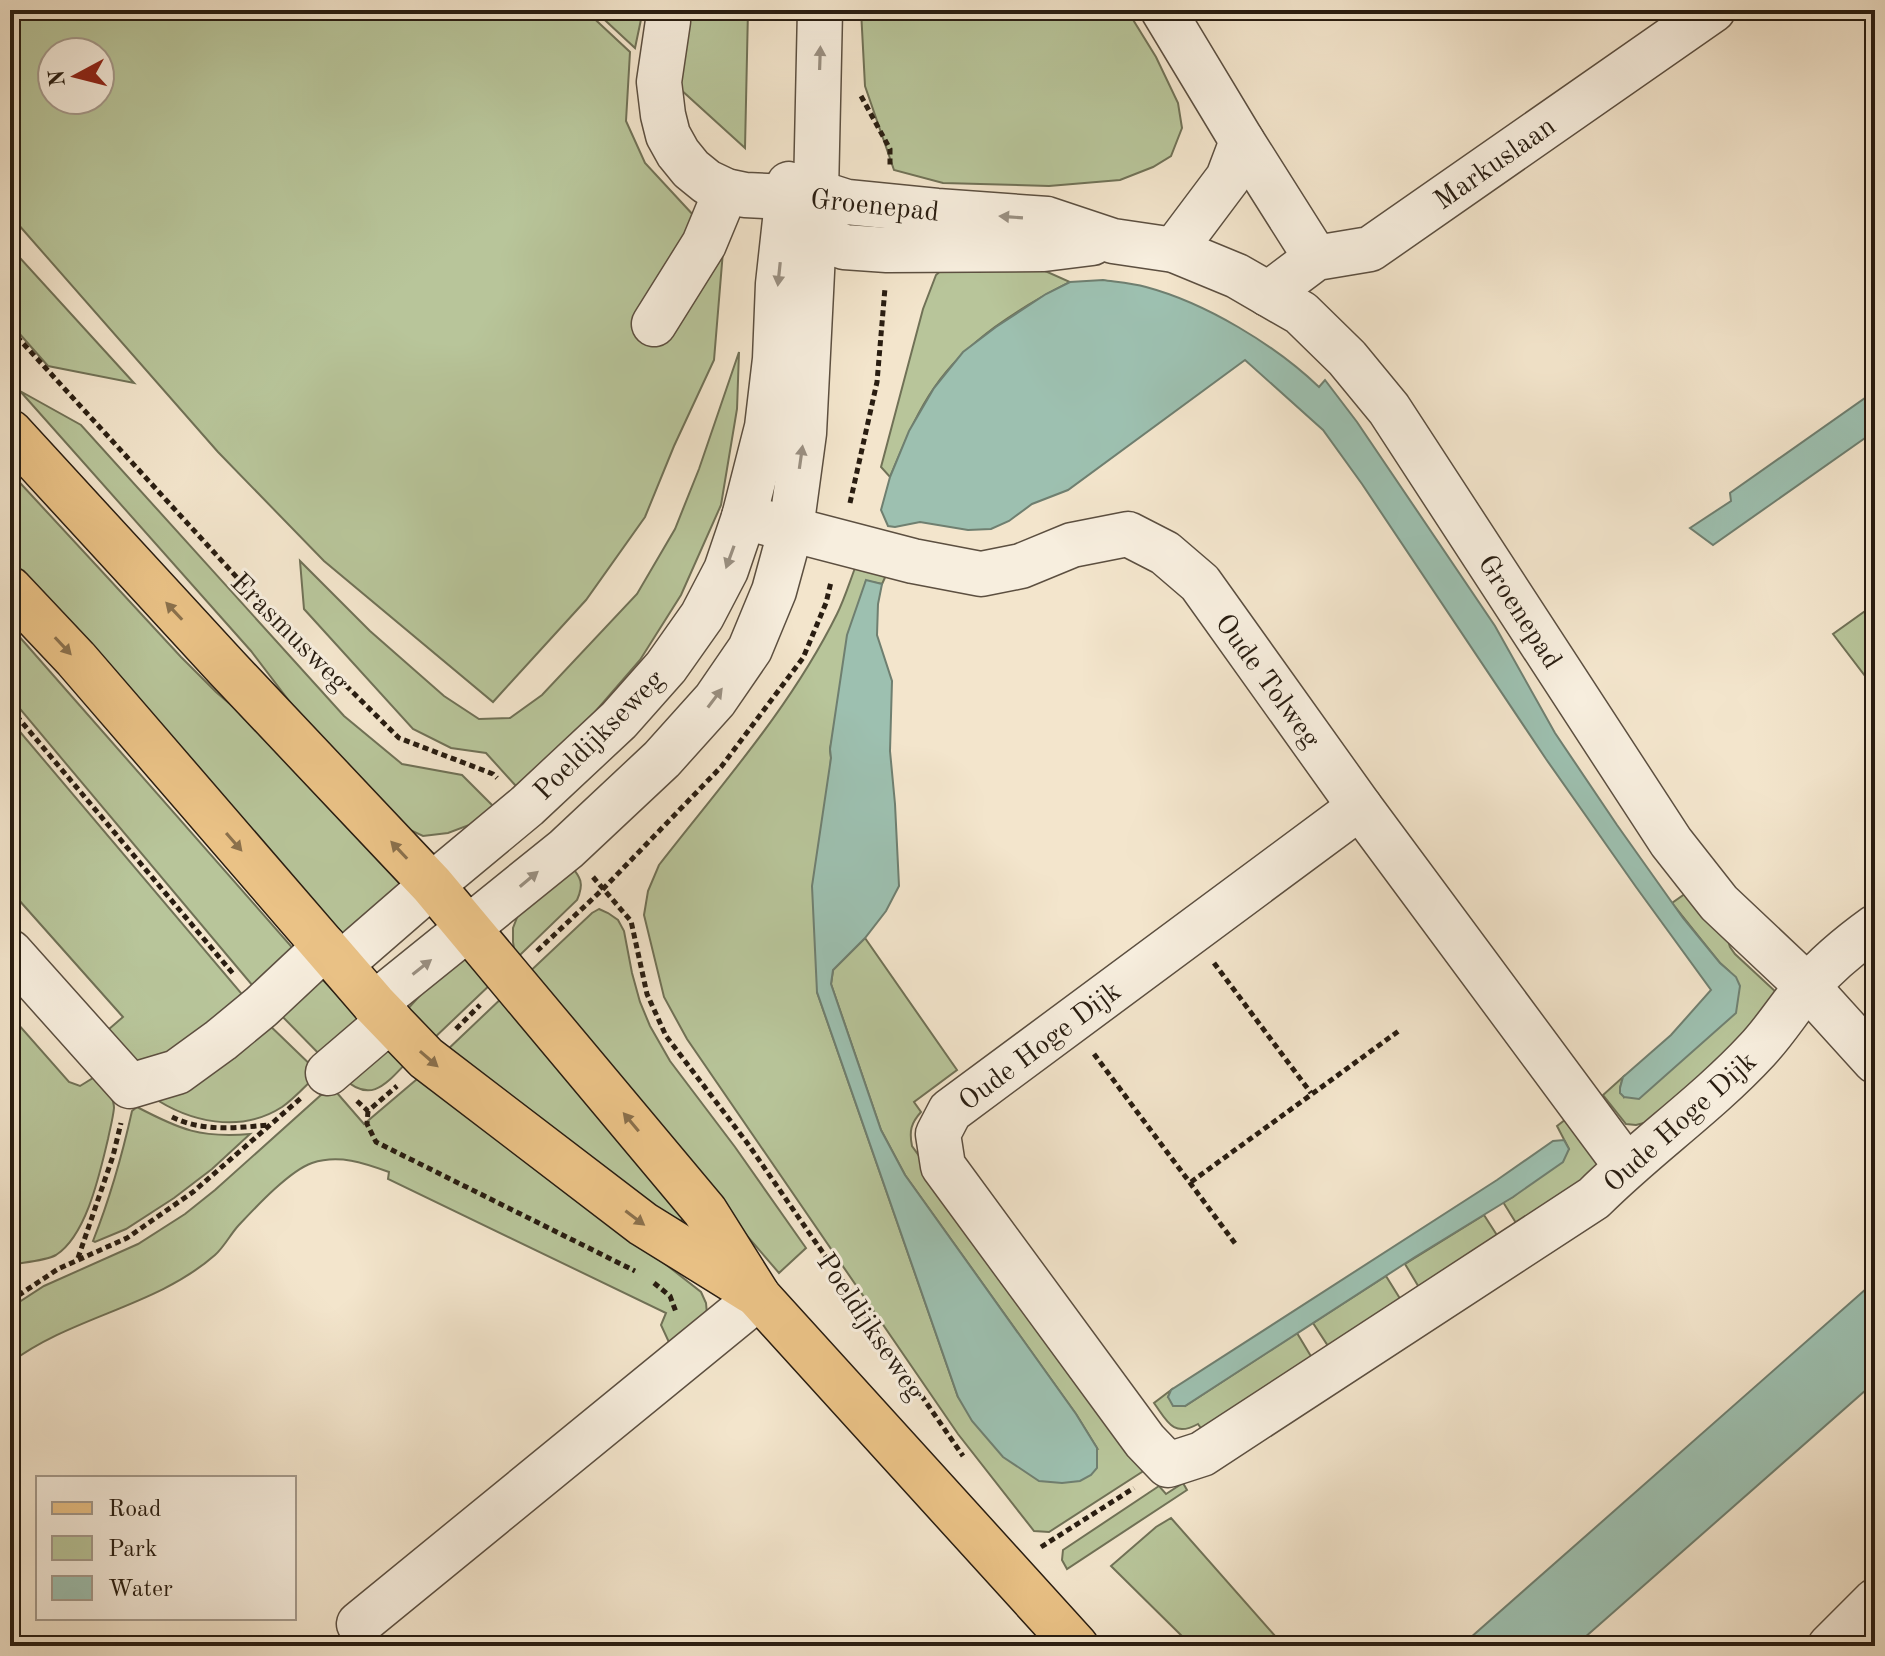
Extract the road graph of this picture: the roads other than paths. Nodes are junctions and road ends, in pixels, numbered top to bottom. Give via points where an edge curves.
1 (793, 10) edge
2 (820, 10) edge
3 (1163, 10) edge
4 (1713, 10) edge
5 (668, 21) dead end
6 (1242, 141) junction
7 (726, 191) junction
8 (806, 207) junction
9 (1174, 250) junction
10 (1316, 258) junction
11 (1268, 294) junction
12 (654, 324) dead end
13 (10, 432) edge
14 (744, 517) junction
15 (791, 529) junction
16 (10, 589) edge
17 (1360, 807) junction
18 (432, 885) junction
19 (1875, 927) edge
20 (469, 929) junction
21 (10, 952) edge
22 (333, 956) junction
23 (1807, 986) junction
24 (382, 1012) junction
25 (1875, 1061) edge
26 (328, 1073) road end
27 (1626, 1166) junction
28 (759, 1297) junction
29 (1875, 1601) edge
30 (359, 1624) dead end
31 (1076, 1646) edge
32 (1830, 1646) edge

1 - 8 street, Poeldijkseweg
8 -> 2 street, Poeldijkseweg
3 - 6 street
4 - 10 street, Markuslaan via 1370,249
5 - 7 street via 659,82 668,135 691,169
6 - 9 street via 1228,178
6 - 10 street
7 - 8 street, Groenepad
7 - 12 street via 704,244
8 - 9 street, Groenepad via 844,247 1044,249 1113,241
8 -> 14 street, Poeldijkseweg via 778,284 767,427
15 -> 8 street, Poeldijkseweg via 804,433
9 - 11 street, Groenepad
10 - 11 street, Markuslaan
11 - 23 street, Groenepad via 1301,313 1389,409 1671,842 1719,903
18 -> 13 main road
14 - 15 street, Oude Tolweg
14 -> 18 street, Poeldijkseweg via 726,570 666,667 619,720 527,806
15 - 17 street, Oude Tolweg via 981,574 1021,566 1072,545 1128,534 1165,553 1200,583
20 -> 15 street, Poeldijkseweg via 566,849 662,759 715,700 750,649
16 -> 22 main road
17 - 27 street, Oude Tolweg
17 - 27 street, Oude Hoge Dijk via 950,1111 938,1134 943,1166 1145,1441 1168,1465 1202,1454 1594,1198
18 - 20 main road
18 - 22 street, Poeldijkseweg
19 - 23 street, Oude Hoge Dijk
24 -> 20 street, Poeldijkseweg
28 -> 20 main road, Poeldijkseweg via 705,1211
21 - 22 street, Poeldijkseweg via 130,1086 177,1072
22 - 24 main road
23 - 25 street, Groenepad
23 - 27 street, Oude Hoge Dijk via 1758,1049 1692,1113
24 - 26 street
24 -> 28 main road, Poeldijkseweg via 426,1058 643,1224
28 - 30 street
28 - 31 main road, Poeldijkseweg
29 - 32 street

